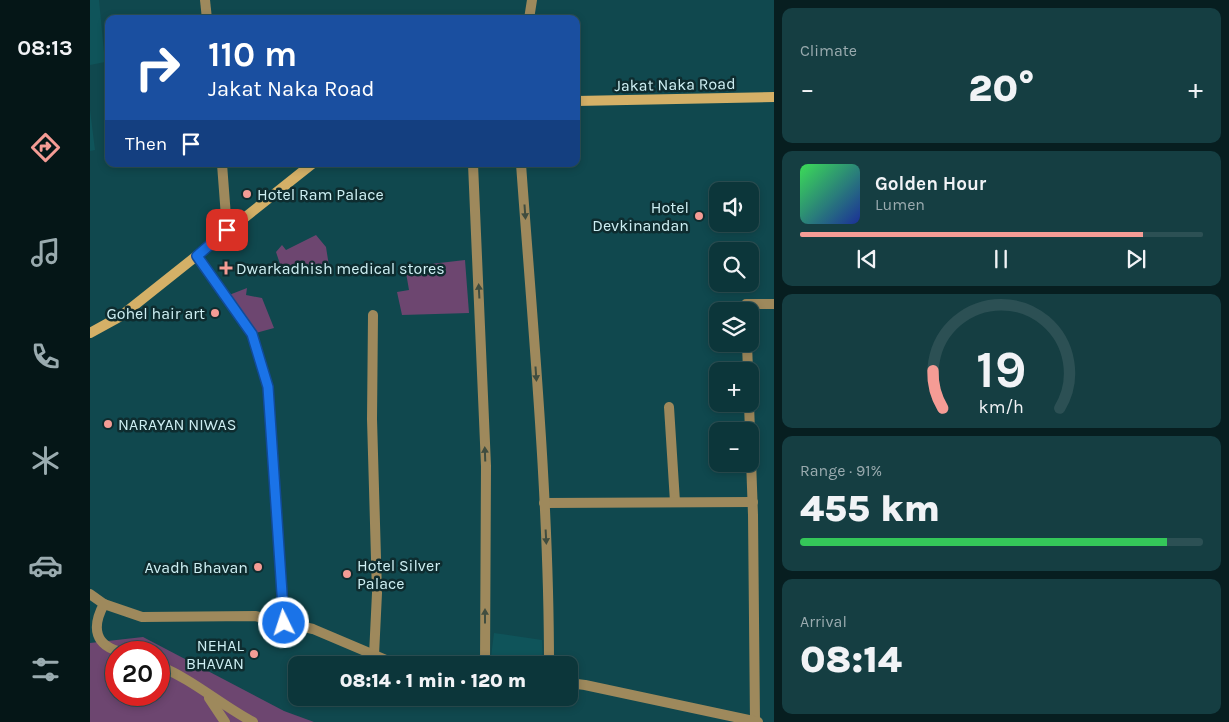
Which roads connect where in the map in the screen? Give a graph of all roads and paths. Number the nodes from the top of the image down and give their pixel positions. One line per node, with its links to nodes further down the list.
1 (205, 0): 3 (street)
2 (532, 0): 4 (street)
3 (207, 15)
4 (530, 15)
5 (774, 97): 6 (main road, Jakat Naka Road)
6 (580, 101)
7 (222, 167): 11 (street)
8 (308, 167): 11 (main road)
9 (473, 167): 27 (street, one-way to 9)
10 (521, 167): 21 (street, one-way to 21)
11 (227, 230): 12 (main road)
12 (197, 256): 16 (main road); 24 (street)
13 (759, 304): 14 (street)
14 (774, 304)
15 (373, 315): 26 (street)
16 (90, 333)
17 (669, 407): 19 (street)
18 (749, 412): 20 (street)
19 (675, 502): 20 (street); 21 (street)
20 (753, 502): 34 (street)
21 (544, 503): 28 (street, one-way to 28)
22 (90, 594): 23 (street)
23 (104, 604): 24 (street); 25 (street)
24 (284, 623): 26 (street)
25 (105, 646)
26 (374, 655)
27 (485, 656)
28 (549, 656)
29 (170, 670): 31 (street)
30 (578, 684): 34 (street)
31 (206, 693): 32 (street); 33 (street)
32 (225, 722)
33 (253, 722)
34 (757, 722)

